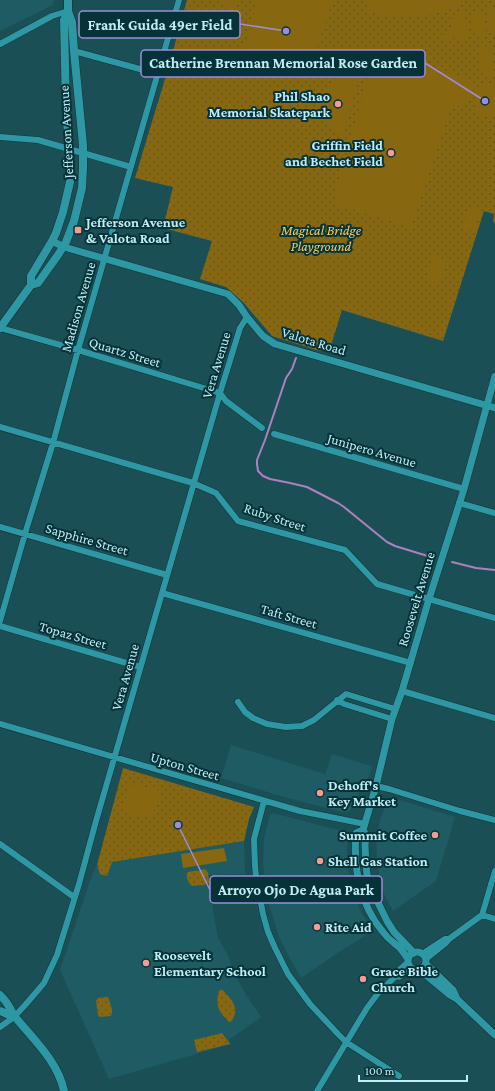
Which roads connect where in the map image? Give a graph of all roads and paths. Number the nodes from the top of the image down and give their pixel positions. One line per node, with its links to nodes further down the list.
1 (68, 0): 3 (main road, Jefferson Avenue)
2 (179, 0): 6 (street, Madison Avenue)
3 (68, 11): 4 (street); 5 (main road, Jefferson Avenue); 8 (main road, Jefferson Avenue)
4 (0, 44)
5 (74, 51): 6 (street); 9 (main road, Jefferson Avenue)
6 (158, 74): 10 (street, Madison Avenue)
7 (0, 137): 8 (street)
8 (70, 149): 9 (street); 11 (main road, Jefferson Avenue)
9 (83, 153): 10 (street); 12 (main road, Jefferson Avenue)
10 (131, 167): 13 (street, Madison Avenue)
11 (52, 241): 12 (street, Valota Road); 14 (main road, Jefferson Avenue)
12 (64, 247): 13 (street, Valota Road); 14 (main road, Jefferson Avenue)
13 (104, 258): 15 (street, Valota Road); 17 (street, Madison Avenue)
14 (31, 285): 16 (main road, Jefferson Avenue)
15 (247, 317): 19 (street, Vera Avenue); 20 (street, Valota Road)
16 (0, 328): 17 (street, Quartz Street)
17 (78, 350): 19 (street, Quartz Street); 25 (street, Madison Avenue)
18 (495, 376): 20 (street, Roosevelt Avenue)
19 (220, 392): 23 (street); 26 (street, Vera Avenue)
20 (487, 406): 21 (street, Valota Road); 27 (street, Roosevelt Avenue)
21 (495, 408)
22 (0, 427): 25 (street, Ruby Street)
23 (262, 428)
24 (274, 434): 27 (street, Junipero Avenue)
25 (53, 443): 26 (street, Ruby Street); 31 (street, Madison Avenue)
26 (193, 483): 32 (street, Vera Avenue); 34 (street, Ruby Street)
27 (464, 489): 28 (street, Roosevelt Avenue)
28 (459, 503): 29 (street); 34 (street, Roosevelt Avenue)
29 (495, 513)
30 (0, 526): 31 (street, Sapphire Street)
31 (25, 534): 32 (street, Sapphire Street); 36 (street, Madison Avenue)
32 (167, 575): 33 (street, Vera Avenue)
33 (162, 593): 38 (street, Taft Street); 39 (street, Vera Avenue)
34 (429, 599): 35 (street, Ruby Street); 38 (street, Roosevelt Avenue)
35 (495, 618)
36 (0, 621)
37 (0, 626): 39 (street, Topaz Street)
38 (411, 663): 40 (street, Roosevelt Avenue)
39 (140, 667): 47 (street, Vera Avenue)
40 (402, 691): 43 (street, Roosevelt Avenue); 44 (street)
41 (338, 700): 42 (street); 43 (street); 45 (street)
42 (238, 702)
43 (395, 708): 45 (street, Roosevelt Avenue)
44 (495, 718)
45 (392, 719): 48 (street, Roosevelt Avenue)
46 (0, 724): 47 (street, Upton Street)
47 (114, 758): 49 (street, Upton Street); 54 (street, Vera Avenue)
48 (376, 786): 50 (street); 51 (street, Roosevelt Avenue)
49 (264, 801): 51 (street, Upton Street); 66 (street)
50 (495, 820)
51 (364, 827): 57 (street, Roosevelt Avenue); 58 (street, Roosevelt Avenue)
52 (0, 844): 54 (street)
53 (495, 871): 55 (street)
54 (74, 897): 63 (street, Vera Avenue)
55 (482, 915): 56 (street); 59 (street)
56 (495, 919)
57 (414, 953): 58 (street); 59 (street)
58 (408, 961): 59 (street); 60 (street)
59 (421, 963): 60 (street); 65 (street)
60 (396, 976): 66 (street)
61 (0, 995): 63 (main road)
62 (0, 1010): 63 (main road)
63 (14, 1016): 64 (street, Vera Avenue); 68 (main road)
64 (0, 1028)
65 (495, 1034)
66 (346, 1042): 67 (street); 69 (street)
67 (399, 1076)
68 (64, 1091)
69 (317, 1091)

